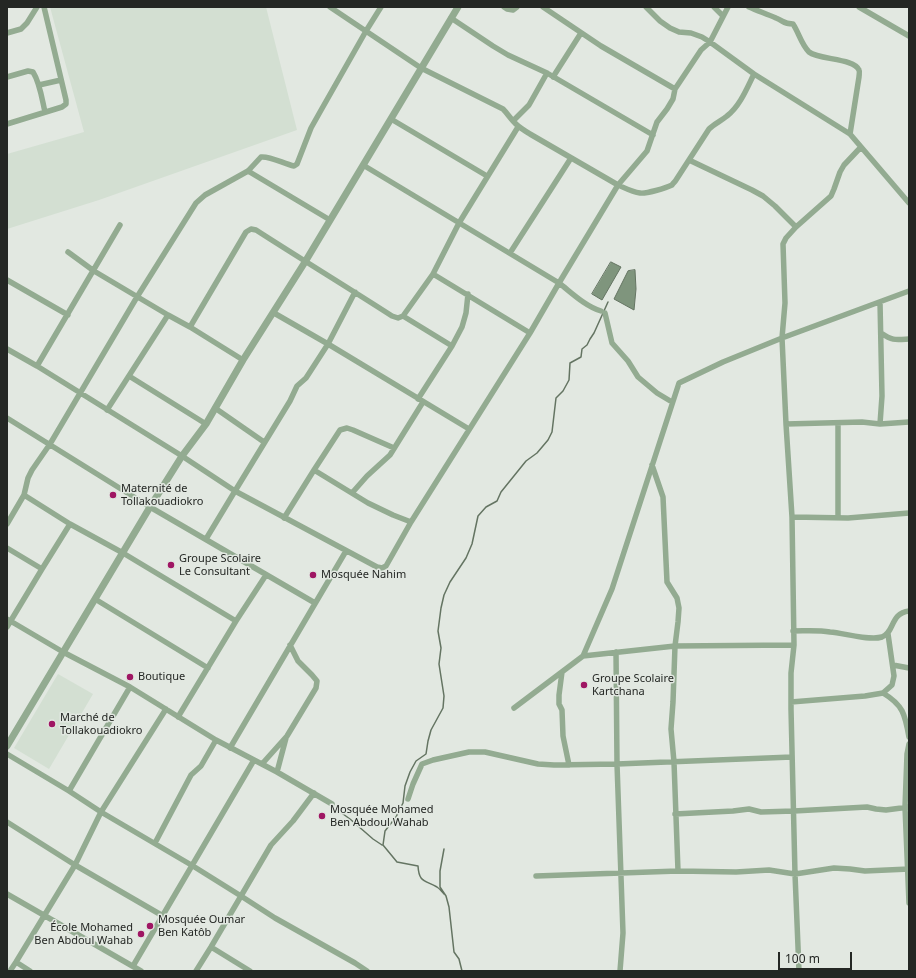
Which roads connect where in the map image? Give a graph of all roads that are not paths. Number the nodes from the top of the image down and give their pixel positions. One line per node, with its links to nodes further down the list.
1 (37, 7): 17 (street)
2 (44, 7): 26 (street)
3 (330, 7): 16 (street)
4 (381, 7): 16 (street)
5 (458, 7): 15 (street)
6 (504, 7): 7 (street)
7 (517, 7)
8 (543, 7): 18 (street)
9 (646, 7): 20 (street)
10 (714, 7): 14 (street)
11 (728, 7): 14 (street)
12 (749, 7): 35 (street)
13 (859, 7): 19 (street)
14 (723, 16): 20 (street)
15 (451, 18): 21 (street); 22 (street)
16 (366, 31): 21 (street); 40 (street)
17 (7, 33)
18 (581, 33): 25 (street); 28 (street)
19 (909, 36)
20 (710, 42): 23 (street); 28 (street)
21 (421, 68): 30 (street); 31 (street)
22 (547, 73): 25 (street); 31 (street)
23 (754, 74): 35 (street); 38 (street)
24 (7, 77): 27 (street)
25 (553, 77): 34 (street)
26 (61, 80): 27 (street); 29 (street)
27 (39, 85): 29 (street)
28 (675, 88): 34 (street)
29 (45, 112): 32 (street)
30 (390, 119): 39 (street); 41 (street)
31 (513, 121): 33 (street)
32 (7, 124)
33 (518, 126): 37 (street); 41 (street)
34 (653, 134): 42 (street)
35 (850, 134): 36 (street)
36 (861, 147): 43 (street); 47 (street)
37 (572, 158): 42 (street); 49 (street)
38 (689, 160): 42 (street); 47 (street)
39 (363, 165): 44 (street); 45 (street)
40 (248, 171): 44 (street); 58 (street)
41 (487, 176): 45 (street)
42 (618, 185): 54 (street)
43 (909, 203)
44 (330, 220): 50 (street)
45 (459, 222): 49 (street); 52 (street)
46 (120, 225): 51 (street)
47 (796, 227): 67 (street)
48 (68, 252): 51 (street)
49 (510, 253): 54 (street)
50 (305, 262): 56 (street); 60 (street); 64 (street)
51 (94, 271): 58 (street); 61 (street)
52 (433, 274): 57 (street); 63 (street)
53 (7, 280): 61 (street)
54 (558, 283): 65 (street); 77 (street)
55 (909, 291): 59 (street)
56 (355, 292): 63 (street); 69 (street)
57 (468, 294): 65 (street); 70 (street)
58 (137, 297): 62 (street); 75 (street)
59 (880, 302): 66 (street); 67 (street)
60 (274, 313): 69 (street); 72 (street)
61 (68, 315): 73 (street)
62 (168, 315): 64 (street); 74 (street)
63 (403, 316): 70 (street)
64 (190, 327): 72 (street)
65 (530, 333): 86 (street)
66 (881, 333): 68 (street); 85 (street)
67 (782, 338): 77 (street); 84 (street)
68 (909, 339)
69 (328, 344): 76 (street); 87 (street)
70 (452, 346): 76 (street)
71 (7, 349): 73 (street)
72 (243, 360): 78 (street)
73 (37, 366): 75 (street)
74 (128, 376): 79 (street); 83 (street)
75 (81, 393): 79 (street); 88 (street)
76 (420, 400): 86 (street); 89 (street)
77 (672, 402): 91 (street)
78 (215, 408): 83 (street); 87 (street)
79 (107, 410): 90 (street)
80 (7, 418): 88 (street)
81 (909, 422): 85 (street)
82 (838, 423): 84 (street); 85 (street); 100 (street)
83 (206, 424): 90 (street)
84 (786, 424): 98 (street)
85 (880, 424)
86 (469, 429): 101 (street)
87 (264, 442): 93 (street)
88 (50, 444): 95 (street); 96 (street)
89 (394, 448): 92 (street); 94 (street)
90 (182, 456): 93 (street); 96 (street)
91 (652, 465): 120 (street); 123 (street)
92 (314, 470): 94 (street); 99 (street)
93 (235, 491): 99 (street); 104 (street)
94 (352, 493): 101 (street)
95 (24, 495): 102 (street); 103 (street)
96 (150, 507): 104 (street); 107 (street)
97 (909, 513): 100 (street)
98 (792, 517): 100 (street); 116 (street)
99 (284, 518): 106 (street)
100 (838, 518)
101 (410, 522): 106 (street)
102 (7, 524)
103 (70, 524): 107 (street); 108 (street)
104 (206, 539): 109 (street)
105 (7, 548): 108 (street)
106 (346, 551): 111 (street)
107 (123, 552): 110 (street); 114 (street)
108 (42, 569): 113 (street)
109 (266, 575): 111 (street); 114 (street)
110 (95, 599): 121 (street); 125 (street)
111 (315, 603): 118 (street)
112 (909, 611): 117 (street)
113 (9, 620): 115 (street); 121 (street)
114 (236, 621): 125 (street)
115 (7, 627)
116 (793, 631): 117 (street); 119 (street)
117 (888, 634): 124 (street)
118 (290, 645): 134 (street); 139 (street)
119 (794, 645): 120 (street); 130 (street)
120 (675, 646): 122 (street); 143 (street)
121 (63, 652): 128 (street); 138 (street)
122 (616, 652): 123 (street); 145 (street)
123 (583, 656): 127 (street)
124 (893, 665): 126 (street); 129 (street)
125 (208, 668): 133 (street)
126 (909, 668)
127 (562, 672): 131 (street); 146 (street)
128 (130, 687): 132 (street); 148 (street)
129 (883, 694): 130 (street); 135 (street)
130 (791, 702): 141 (street)
131 (514, 708)
132 (166, 709): 133 (street); 154 (street)
133 (178, 717): 136 (street)
134 (286, 736): 144 (street); 147 (street)
135 (909, 736)
136 (216, 740): 139 (street); 157 (street)
137 (909, 744): 152 (street)
138 (7, 746)
139 (230, 748): 142 (street)
140 (7, 754): 148 (street)
141 (792, 757): 143 (street); 153 (street)
142 (254, 760): 144 (street); 159 (street)
143 (674, 762): 145 (street); 155 (street)
144 (262, 764): 147 (street)
145 (617, 764): 146 (street); 162 (street)
146 (569, 765): 150 (street)
147 (277, 772): 149 (street)
148 (69, 791): 154 (street)
149 (314, 793): 151 (street); 166 (street)
150 (408, 799)
151 (332, 804)
152 (907, 807): 153 (street); 160 (street)
153 (794, 811): 155 (street); 163 (street)
154 (101, 812): 157 (street); 158 (street)
155 (675, 814): 161 (street)
156 (7, 822): 158 (street)
157 (155, 843): 159 (street)
158 (74, 865): 168 (street); 169 (street)
159 (193, 866): 166 (street); 169 (street)
160 (908, 870): 163 (street); 167 (street)
161 (678, 871): 162 (street); 163 (street)
162 (621, 873): 164 (street); 179 (street)
163 (795, 874): 180 (street)
164 (536, 876)
165 (7, 894): 168 (street)
166 (241, 896): 170 (street); 178 (street)
167 (909, 903)
168 (45, 915): 171 (street); 172 (street)
169 (163, 916): 172 (street)
170 (211, 947): 176 (street); 177 (street)
171 (16, 962): 173 (street); 174 (street)
172 (133, 966): 175 (street)
173 (10, 971)
174 (30, 971)
175 (141, 971)
176 (196, 971)
177 (250, 971)
178 (367, 971)
179 (620, 971)
180 (799, 971)

